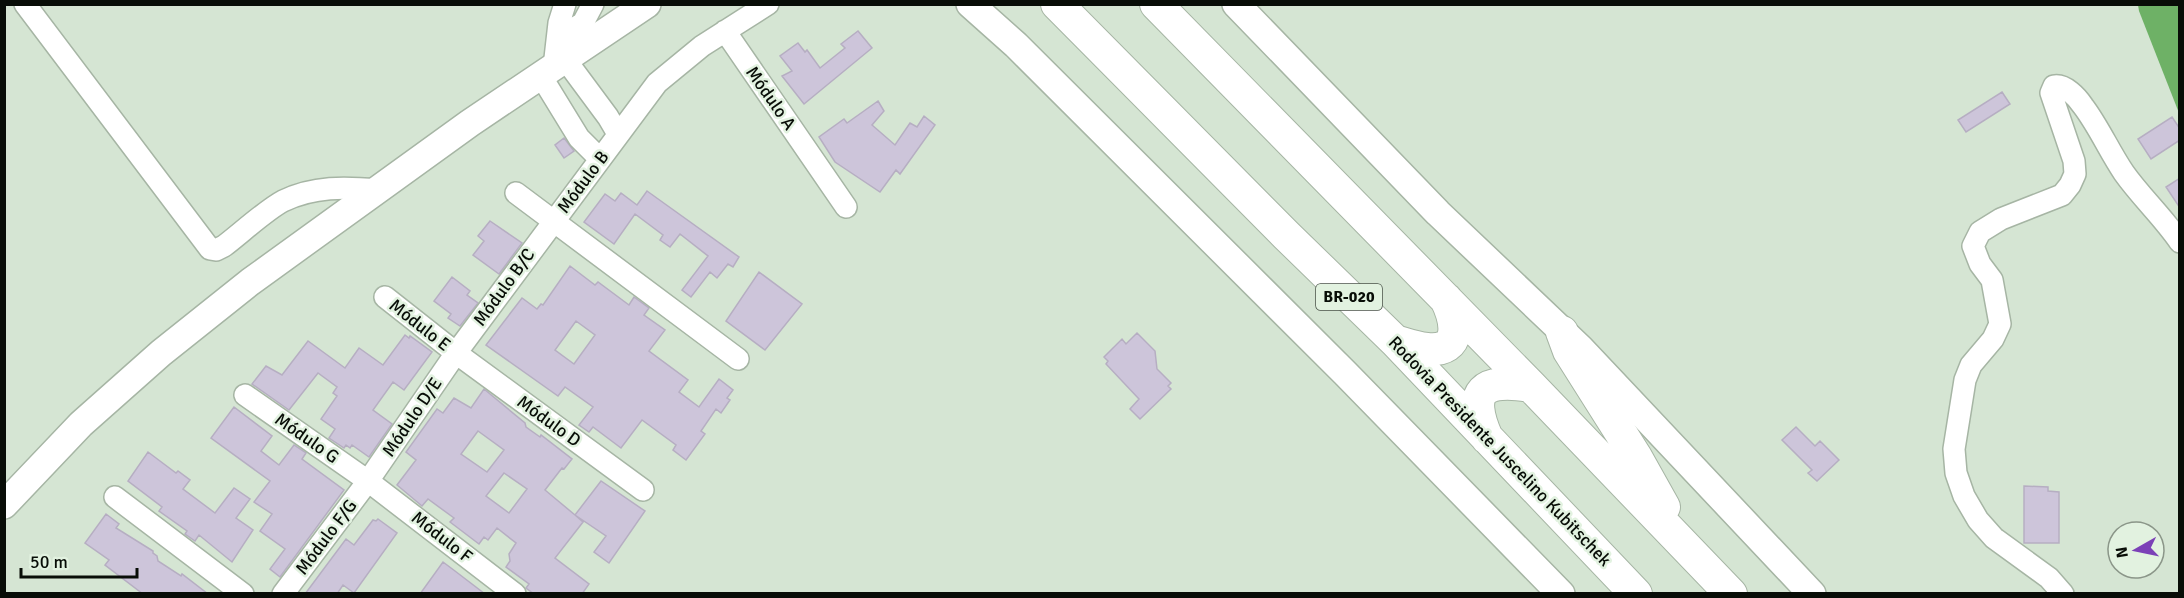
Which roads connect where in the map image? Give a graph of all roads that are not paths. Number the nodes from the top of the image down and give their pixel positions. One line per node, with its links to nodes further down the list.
1 (25, 4): 14 (street)
2 (565, 4): 11 (street)
3 (593, 4): 11 (street)
4 (647, 4): 11 (main road)
5 (768, 4): 10 (street)
6 (970, 4): 36 (main road)
7 (1057, 4): 22 (highway, Rodovia Presidente Juscelino Kubitschek / BR-020)
8 (1156, 4): 20 (highway)
9 (1244, 7): 21 (main road)
10 (725, 31): 12 (street, Módulo B); 16 (street, Módulo A)
11 (554, 60): 12 (street); 13 (street); 14 (main road)
12 (618, 134): 13 (street, Módulo B)
13 (600, 159): 17 (street, Módulo B)
14 (378, 190): 31 (main road)
15 (516, 193): 17 (street)
16 (846, 207)
17 (553, 222): 23 (street, Módulo B/C); 24 (street, Módulo B)
18 (2180, 242): 40 (street)
19 (385, 297): 23 (street, Módulo E)
20 (1446, 299): 22 (highway); 25 (highway)
21 (1562, 332): 32 (highway); 39 (main road)
22 (1395, 342): 27 (highway, Rodovia Presidente Juscelino Kubitschek / BR-020)
23 (456, 353): 28 (street, Módulo D/E); 29 (street, Módulo D)
24 (738, 359)
25 (1531, 386): 27 (highway); 32 (highway)
26 (245, 395): 28 (street, Módulo G)
27 (1488, 440): 37 (highway, Rodovia Presidente Juscelino Kubitschek / BR-020)
28 (368, 481): 34 (street, Módulo F/G); 35 (street, Módulo F)
29 (643, 490)
30 (115, 497): 33 (street)
31 (4, 505)
32 (1685, 544): 38 (highway)
33 (243, 594)
34 (283, 594)
35 (515, 594)
36 (1561, 594)
37 (1636, 594)
38 (1731, 594)
39 (1812, 594)
40 (2063, 594)

